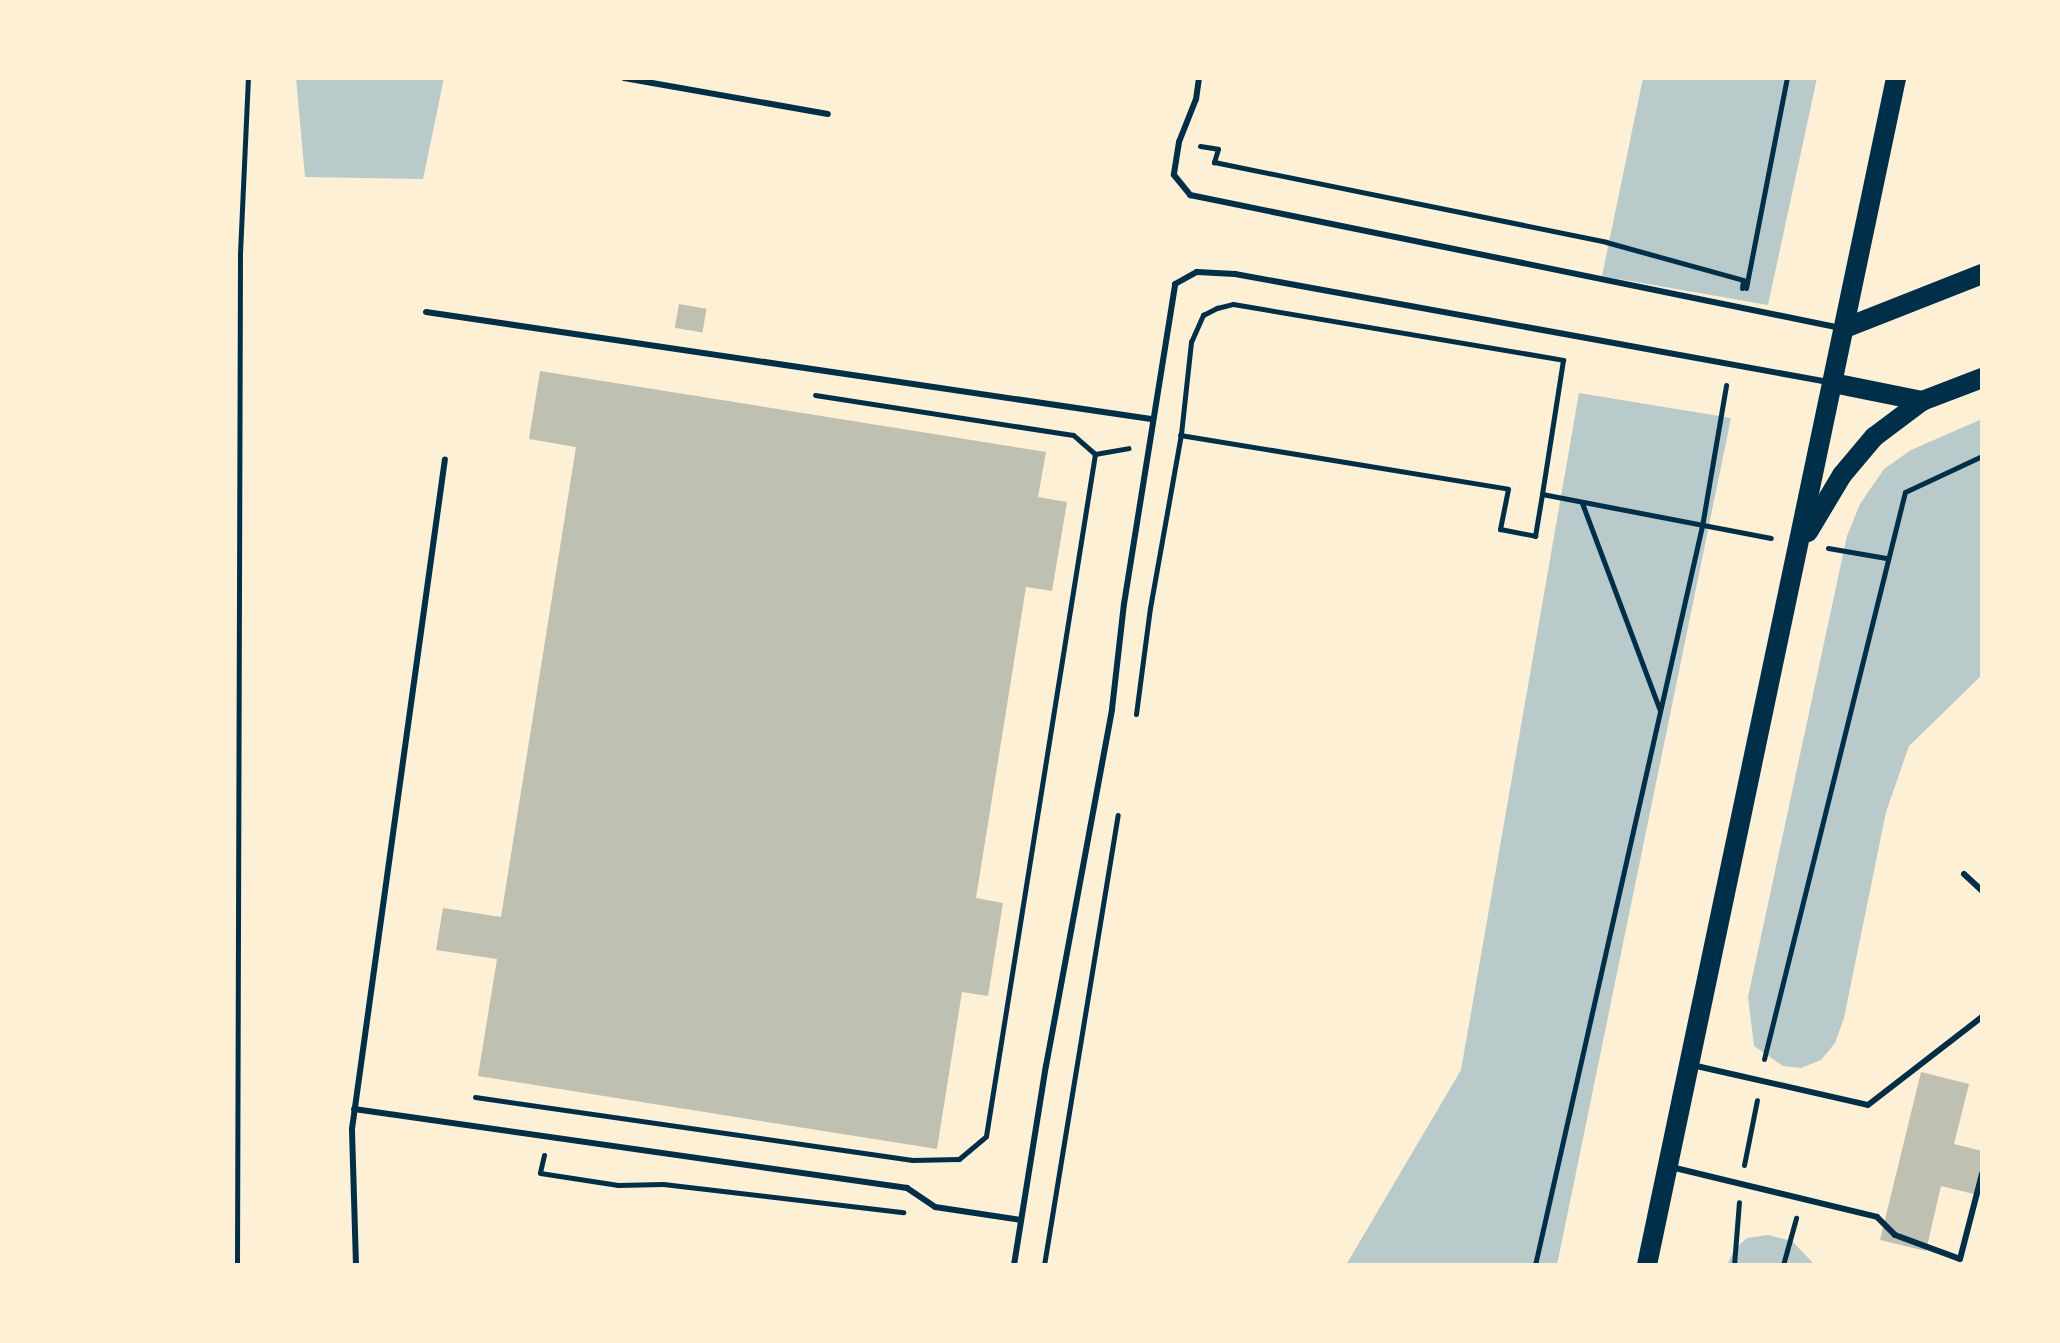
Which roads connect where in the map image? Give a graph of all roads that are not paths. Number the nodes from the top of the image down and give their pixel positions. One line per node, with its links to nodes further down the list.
1 (624, 78): 4 (lane)
2 (1199, 78): 7 (lane)
3 (1896, 78): 7 (main road)
4 (828, 114)
5 (1982, 274): 7 (main road)
6 (426, 312): 11 (lane)
7 (1845, 328): 9 (main road)
8 (1982, 378): 10 (main road)
9 (1833, 383): 10 (main road); 11 (lane); 13 (main road)
10 (1922, 401): 13 (main road)
11 (1151, 419): 21 (lane)
12 (445, 459): 18 (lane)
13 (1801, 544): 17 (main road)
14 (1964, 874): 15 (lane)
15 (1982, 891)
16 (1982, 1017): 17 (lane)
17 (1689, 1064): 19 (main road)
18 (354, 1109): 21 (lane); 22 (lane)
19 (1667, 1166): 20 (lane); 24 (main road)
20 (1982, 1174)
21 (1021, 1220): 23 (lane)
22 (356, 1265)
23 (1014, 1265)
24 (1647, 1265)

